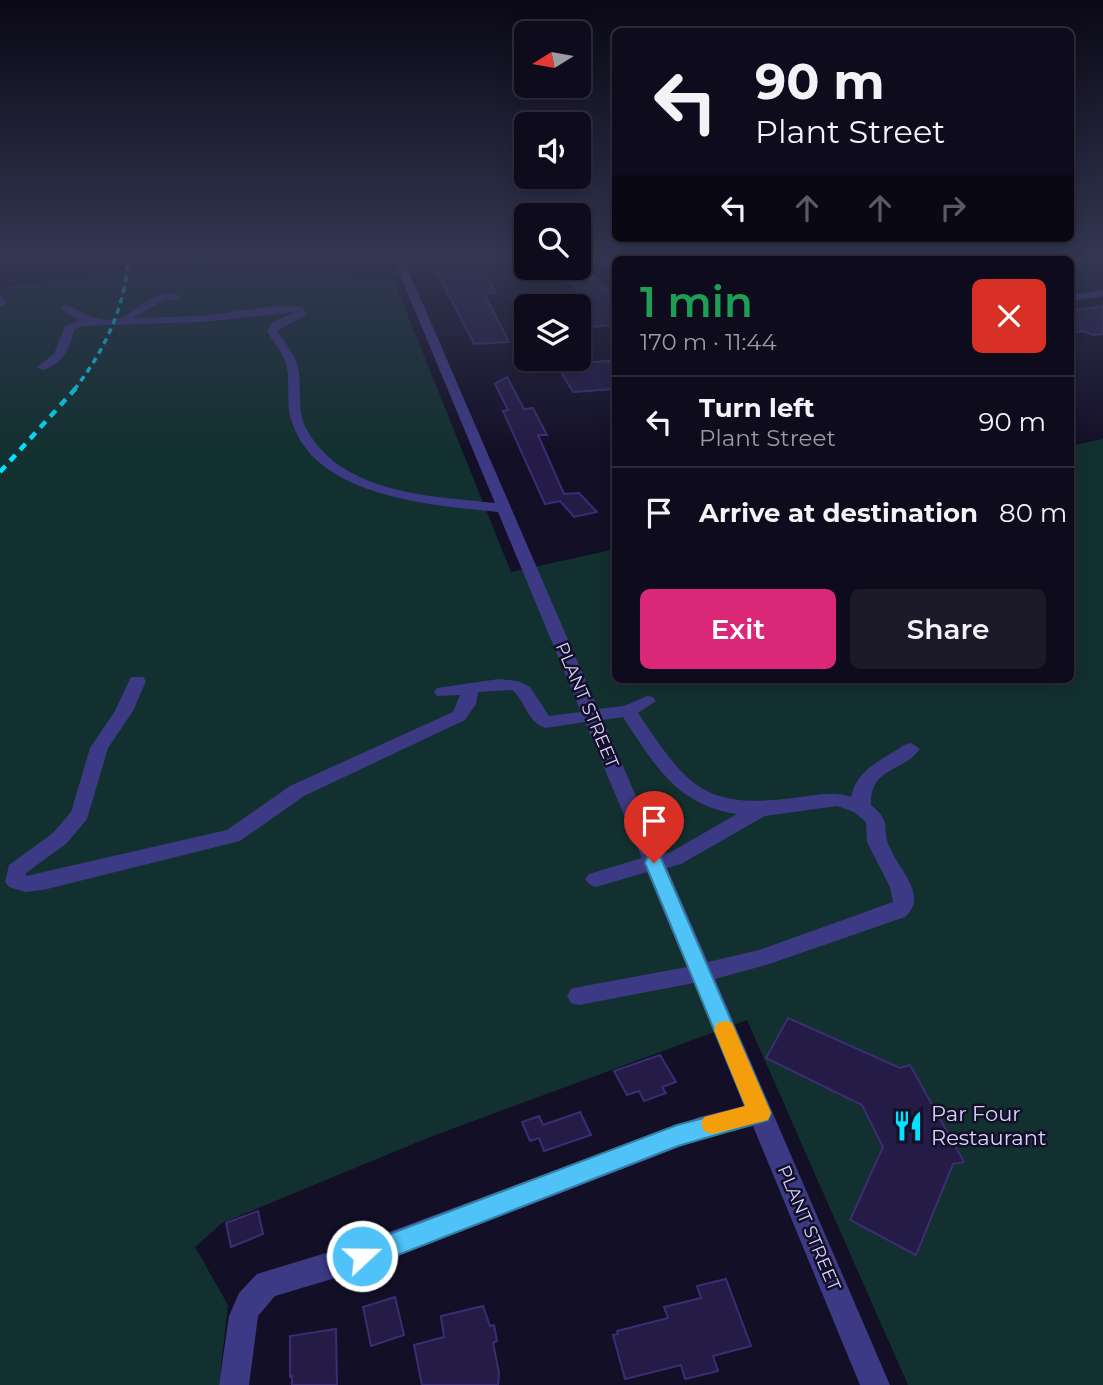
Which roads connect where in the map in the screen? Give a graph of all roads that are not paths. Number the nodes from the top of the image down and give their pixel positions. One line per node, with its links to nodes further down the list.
1 (85, 323): 4 (street)
2 (281, 323): 5 (street)
3 (425, 323): 5 (street, PLANT STREET)
4 (43, 367)
5 (504, 508): 11 (street, PLANT STREET)
6 (137, 681): 7 (street)
7 (470, 689): 8 (street); 11 (street)
8 (443, 692)
9 (647, 701): 10 (street)
10 (628, 711): 11 (street); 14 (street)
11 (592, 716): 15 (street, PLANT STREET)
12 (911, 749): 13 (street)
13 (861, 807): 14 (street); 17 (street)
14 (759, 810): 15 (street)
15 (654, 863): 16 (street); 17 (street, PLANT STREET)
16 (596, 879)
17 (701, 973): 18 (street); 19 (street, PLANT STREET)
18 (579, 996)
19 (760, 1113): 20 (street); 21 (street, PLANT STREET)
20 (234, 1385)
21 (875, 1385)

